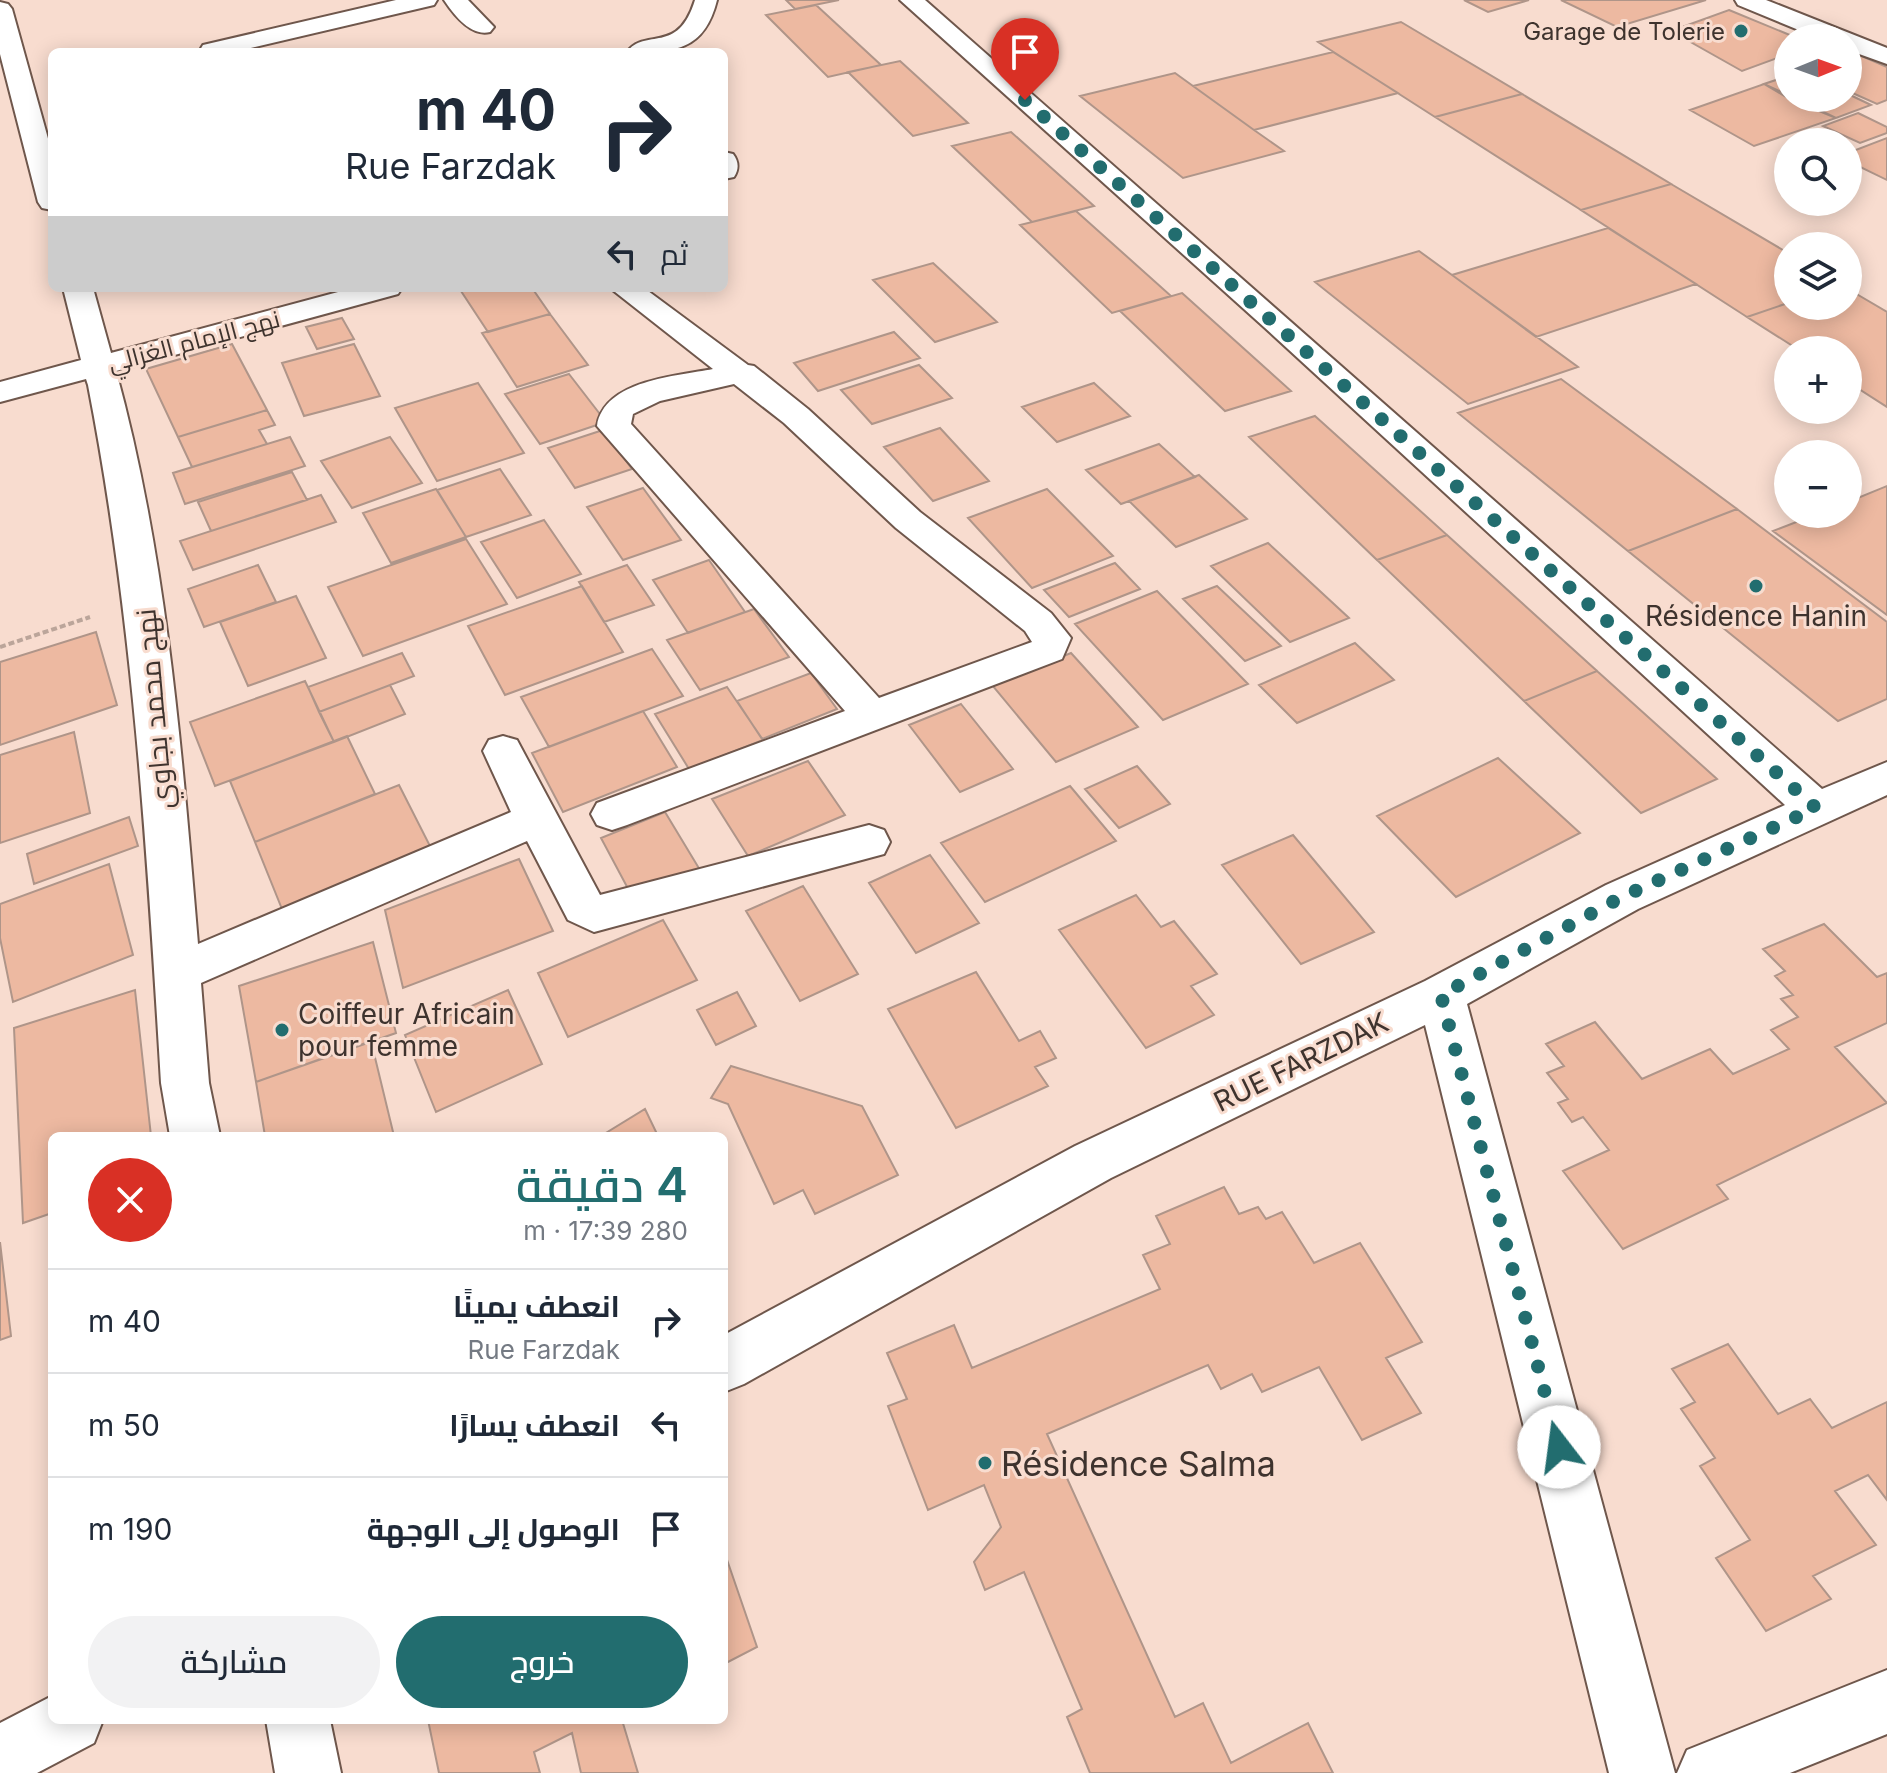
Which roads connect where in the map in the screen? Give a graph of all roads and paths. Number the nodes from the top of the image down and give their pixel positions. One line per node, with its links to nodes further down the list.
1 (426, 0): 10 (street)
2 (455, 0): 8 (street)
3 (706, 0): 11 (street)
4 (911, 0): 25 (street)
5 (1746, 0): 7 (street)
6 (0, 9): 13 (street)
7 (1805, 24)
8 (482, 27)
9 (1862, 47): 12 (street)
10 (221, 48)
11 (652, 48)
12 (1887, 57)
13 (48, 182)
14 (79, 292): 17 (street, نهج محمد بجاوي)
15 (373, 292): 17 (street, نهج الإمام الغزالي)
16 (631, 292): 18 (street)
17 (101, 367): 19 (street, نهج الإمام الغزالي); 20 (street, نهج محمد بجاوي)
18 (743, 373): 22 (street); 22 (street)
19 (0, 392)
20 (144, 600): 21 (path); 29 (street, نهج محمد بجاوي)
21 (0, 647)
22 (873, 717): 26 (street)
23 (503, 751): 27 (street)
24 (1887, 777): 25 (street, RUE FARZDAK)
25 (1816, 808): 30 (street, RUE FARZDAK)
26 (612, 814)
27 (536, 819): 28 (street); 29 (street)
28 (869, 842)
29 (177, 973): 31 (street, نهج محمد بجاوي)
30 (1441, 995): 32 (street, RUE FARZDAK); 38 (street)
31 (194, 1132)
32 (728, 1363)
33 (1887, 1702): 39 (street)
34 (64, 1724): 36 (street)
35 (299, 1724): 37 (street)
36 (0, 1758)
37 (308, 1773)
38 (1642, 1773)
39 (1710, 1773)

